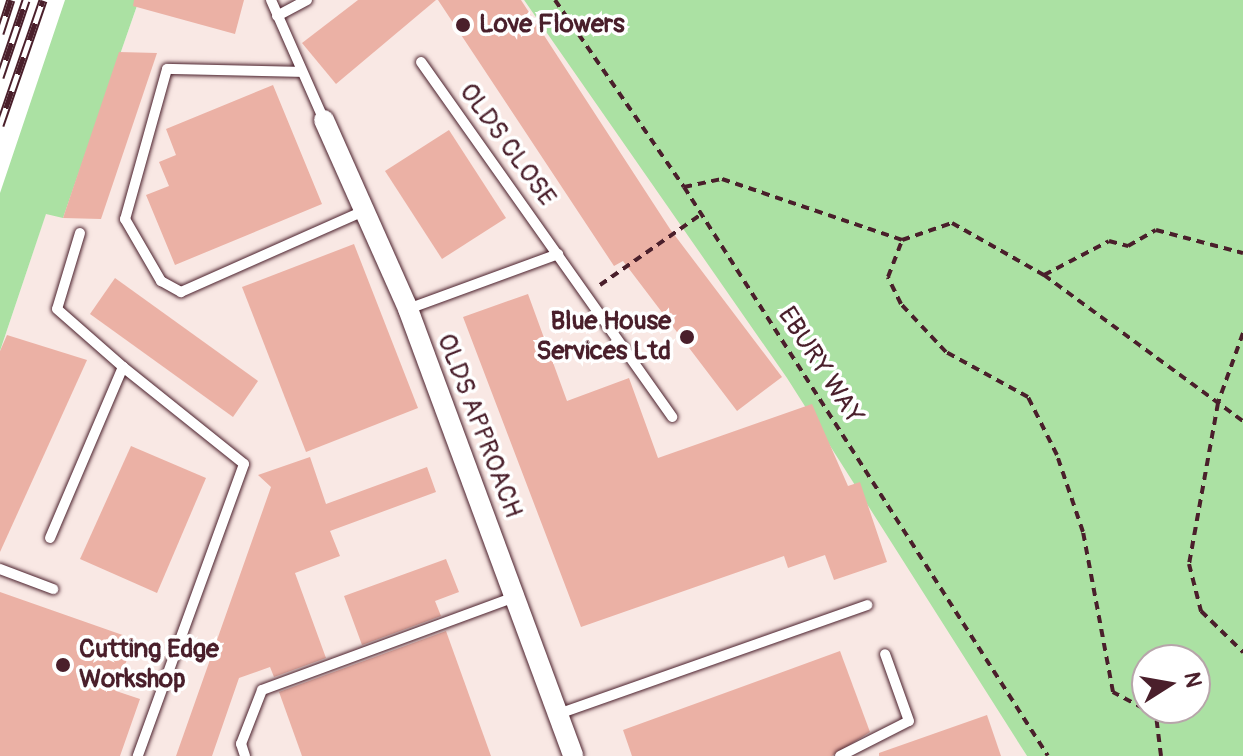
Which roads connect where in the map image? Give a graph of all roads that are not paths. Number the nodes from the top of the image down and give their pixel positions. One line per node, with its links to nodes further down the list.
1 (271, 0): 3 (lane)
2 (307, 0): 3 (lane)
3 (277, 16): 5 (lane)
4 (421, 62): 9 (lane, OLDS CLOSE)
5 (301, 72): 6 (lane); 7 (lane)
6 (324, 120): 7 (street, OLDS APPROACH)
7 (364, 211): 10 (street, OLDS APPROACH)
8 (80, 233): 11 (lane)
9 (558, 254): 10 (lane); 12 (lane, OLDS CLOSE)
10 (408, 309): 16 (street, OLDS APPROACH)
11 (123, 367): 13 (lane); 20 (lane)
12 (672, 417)
13 (50, 538)
14 (0, 569): 15 (lane)
15 (53, 589)
16 (515, 597): 19 (street, OLDS APPROACH); 21 (lane)
17 (867, 605): 19 (lane)
18 (885, 654): 23 (lane)
19 (558, 714): 22 (street, OLDS APPROACH)
20 (138, 756)
21 (245, 756)
22 (573, 756)
23 (840, 756)

